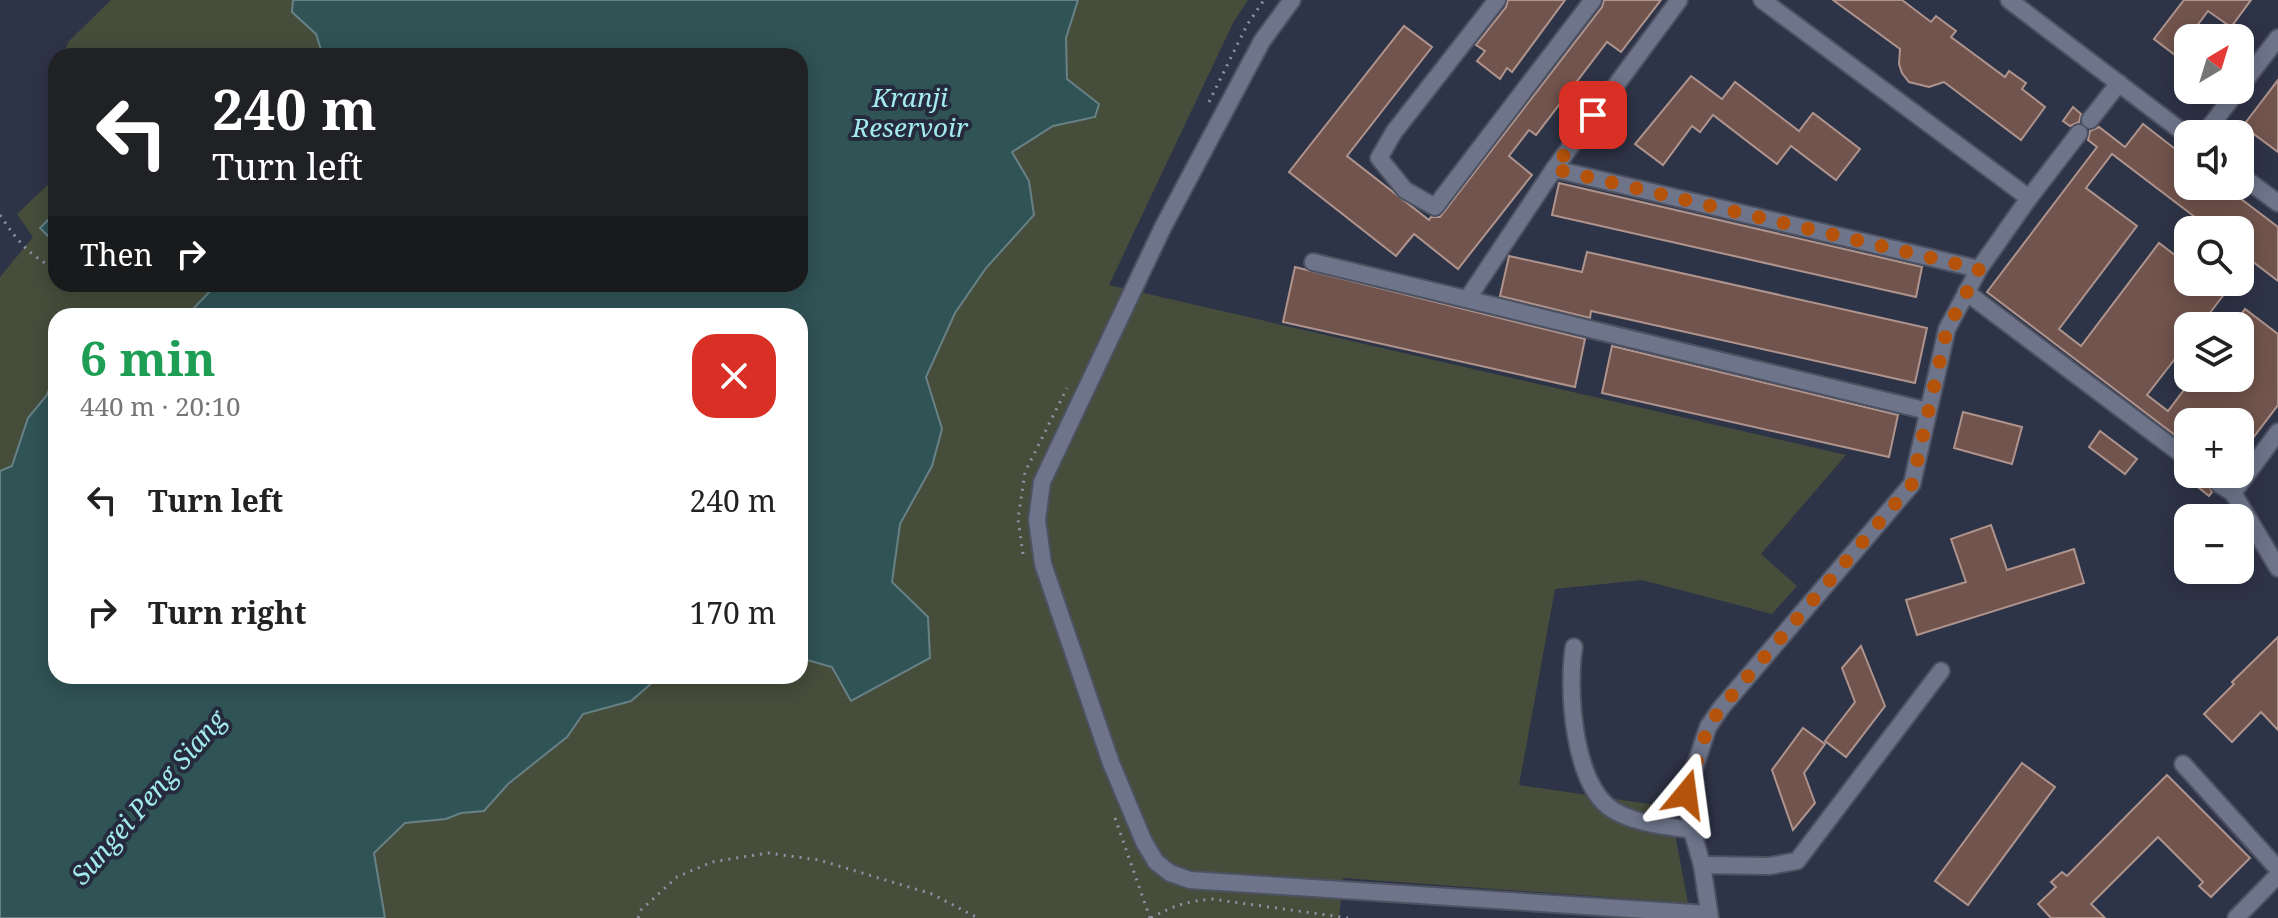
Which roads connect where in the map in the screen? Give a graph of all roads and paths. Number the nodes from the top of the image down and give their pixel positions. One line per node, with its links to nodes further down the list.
1 (1264, 0): 12 (path)
2 (1292, 0): 38 (street)
3 (1497, 0): 4 (street)
4 (1593, 0)
5 (1679, 0): 15 (street)
6 (1762, 0): 17 (street)
7 (2009, 0): 10 (street)
8 (2278, 38): 9 (street)
9 (2254, 69)
10 (2119, 83): 14 (street); 17 (street)
11 (2227, 104): 13 (street)
12 (1206, 109)
13 (2215, 120)
14 (2174, 125)
15 (1554, 169): 22 (street); 24 (street)
16 (2254, 184): 18 (street)
17 (2029, 198): 22 (street)
18 (2276, 199)
19 (0, 215): 21 (path)
20 (1313, 262): 24 (street)
21 (48, 265)
22 (1979, 269): 23 (street)
23 (1966, 292): 26 (street); 28 (street)
24 (1468, 298): 26 (street)
25 (1066, 388): 29 (path)
26 (1928, 411): 35 (street)
27 (2278, 432): 30 (street)
28 (2174, 448)
29 (1025, 566)
30 (2278, 568)
31 (1574, 647): 35 (street)
32 (1941, 671): 36 (street)
33 (2183, 764): 37 (street)
34 (1114, 815): 41 (path)
35 (1692, 830): 36 (street)
36 (1702, 865): 38 (street)
37 (2278, 872): 43 (street)
38 (1709, 916)
39 (638, 918): 40 (path)
40 (978, 918)
41 (1151, 918): 42 (path)
42 (1348, 918)
43 (2236, 918)

